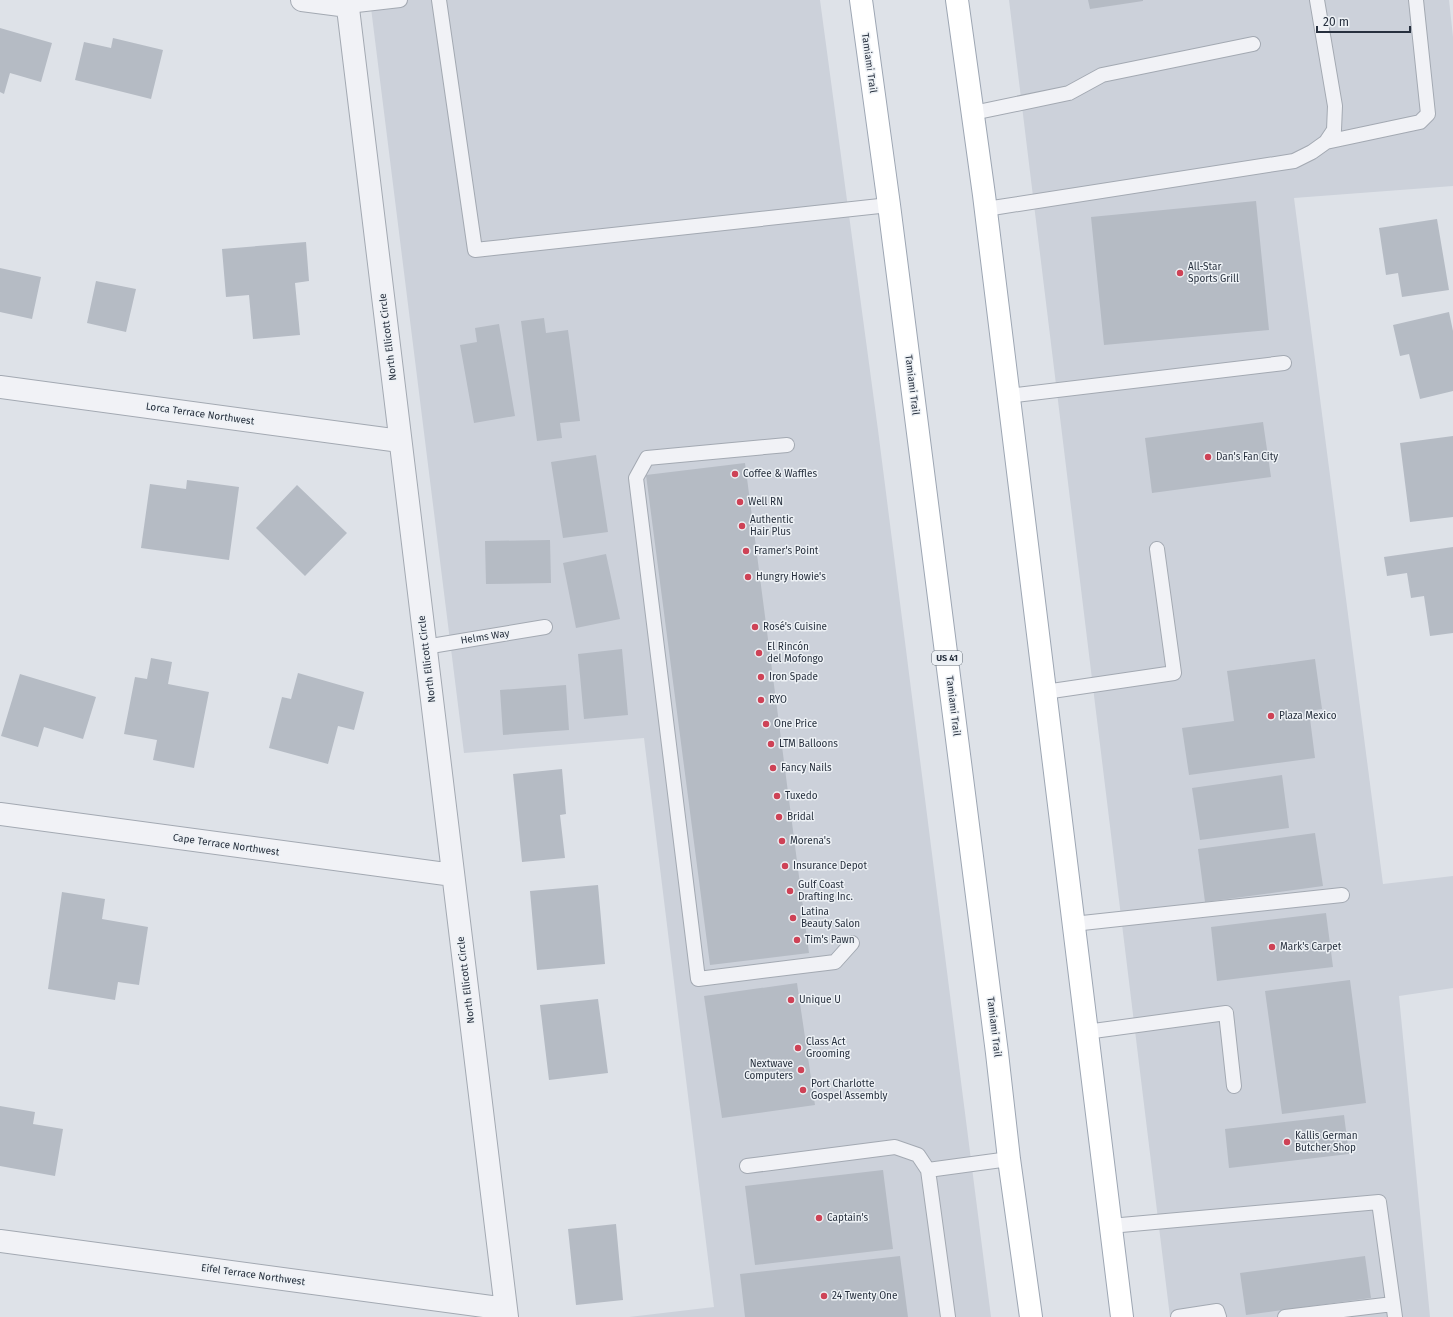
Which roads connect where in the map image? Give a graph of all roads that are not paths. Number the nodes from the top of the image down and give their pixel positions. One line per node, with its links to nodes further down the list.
1 (302, 0): 8 (street)
2 (400, 0): 8 (lane)
3 (439, 0): 12 (lane)
4 (861, 0): 12 (main road, Tamiami Trail / US 41)
5 (958, 0): 10 (main road)
6 (1317, 0): 11 (lane)
7 (1416, 0): 11 (lane)
8 (348, 3): 17 (street, North Ellicott Circle)
9 (1253, 44): 10 (lane)
10 (972, 113): 13 (main road)
11 (1326, 142): 13 (lane)
12 (889, 205): 30 (main road, Tamiami Trail / US 41)
13 (986, 209): 16 (main road)
14 (1284, 363): 16 (lane)
15 (0, 387): 17 (street, Lorca Terrace Northwest)
16 (1008, 396): 22 (main road)
17 (400, 441): 21 (street, North Ellicott Circle)
18 (787, 445): 27 (lane)
19 (1157, 549): 22 (lane)
20 (545, 627): 21 (lane, Helms Way)
21 (425, 647): 24 (street, North Ellicott Circle)
22 (1045, 692): 26 (main road)
23 (0, 814): 24 (street, Cape Terrace Northwest)
24 (453, 875): 36 (street, North Ellicott Circle)
25 (1342, 895): 26 (lane)
26 (1073, 924): 28 (main road)
27 (852, 943)
28 (1086, 1032): 29 (lane); 33 (main road)
29 (1234, 1086)
30 (1009, 1159): 32 (lane); 38 (main road, Tamiami Trail / US 41)
31 (747, 1166): 32 (lane)
32 (928, 1170): 37 (lane)
33 (1110, 1226): 35 (lane); 39 (main road)
34 (0, 1242): 36 (street, Eifel Terrace Northwest)
35 (1394, 1311): 42 (lane)
36 (506, 1313)
37 (948, 1317)
38 (1031, 1317)
39 (1122, 1317)
40 (1178, 1317): 41 (lane)
41 (1219, 1317)
42 (1285, 1317)

